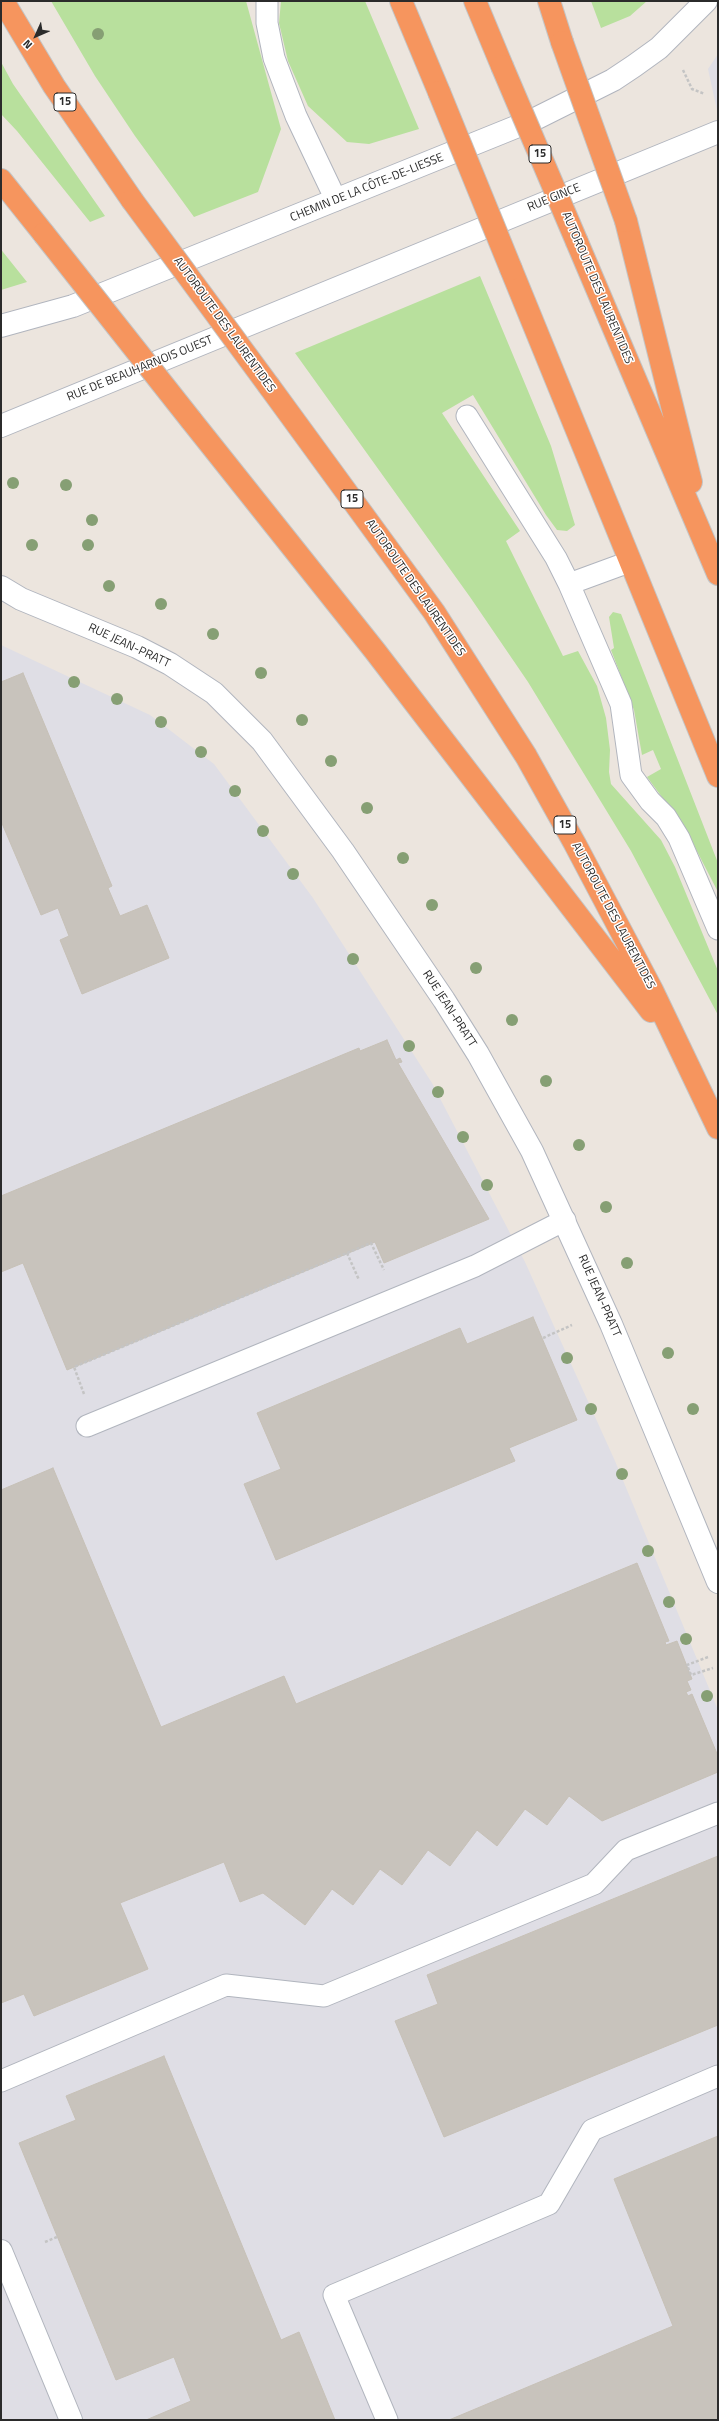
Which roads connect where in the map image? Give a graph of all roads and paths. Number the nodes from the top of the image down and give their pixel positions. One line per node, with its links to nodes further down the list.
1 (3, 1): 25 (highway, AUTOROUTE DES LAURENTIDES / 15, bridge)
2 (268, 1): 12 (lane)
3 (401, 1): 19 (highway, bridge)
4 (475, 1): 18 (highway, AUTOROUTE DES LAURENTIDES / 15, bridge)
5 (549, 1): 18 (highway, bridge)
6 (706, 1): 12 (street, CHEMIN DE LA CÔTE-DE-LIESSE)
7 (680, 65): 8 (path)
8 (705, 94)
9 (718, 132): 14 (street, RUE GINCE)
10 (1, 180): 13 (highway)
11 (1, 190): 13 (highway)
12 (336, 200): 15 (street, CHEMIN DE LA CÔTE-DE-LIESSE)
13 (24, 210): 25 (highway, bridge)
14 (390, 266): 17 (street, RUE DE BEAUHARNOIS OUEST)
15 (1, 326)
16 (467, 416): 21 (lane)
17 (1, 426)
18 (707, 547): 20 (highway, AUTOROUTE DES LAURENTIDES)
19 (629, 562): 21 (lane); 23 (highway)
20 (718, 574)
21 (569, 584): 24 (lane)
22 (1, 587): 27 (street, RUE JEAN-PRATT)
23 (718, 776)
24 (718, 929)
25 (679, 1047): 26 (highway, AUTOROUTE DES LAURENTIDES / 15)
26 (718, 1128)
27 (565, 1220): 32 (lane); 33 (street, RUE JEAN-PRATT)
28 (384, 1270): 31 (path)
29 (572, 1325): 30 (path)
30 (542, 1338)
31 (74, 1367)
32 (87, 1426)
33 (718, 1582)
34 (708, 1657): 35 (path)
35 (713, 1668)
36 (718, 1814): 38 (lane)
37 (718, 2076): 43 (lane)
38 (1, 2081)
39 (57, 2237): 40 (path)
40 (45, 2242)
41 (1, 2251): 42 (street)
42 (71, 2420)
43 (387, 2420)

